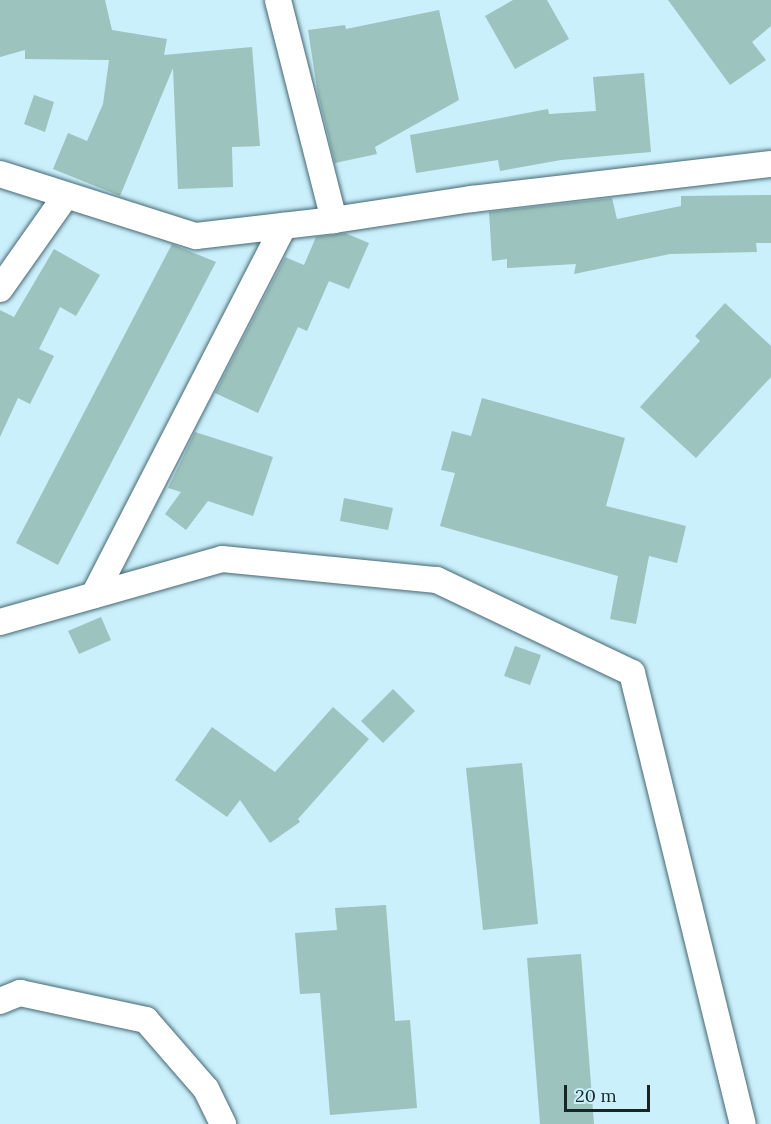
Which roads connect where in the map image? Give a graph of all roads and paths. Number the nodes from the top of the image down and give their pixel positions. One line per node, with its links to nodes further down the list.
1 (278, 0): 5 (street)
2 (771, 164): 5 (street)
3 (0, 174): 4 (street)
4 (65, 197): 6 (street); 7 (street)
5 (334, 220): 6 (street)
6 (284, 226): 8 (street)
7 (0, 289)
8 (94, 595): 9 (street); 12 (street)
9 (0, 622)
10 (0, 1001): 11 (street)
11 (223, 1124)
12 (742, 1124)

